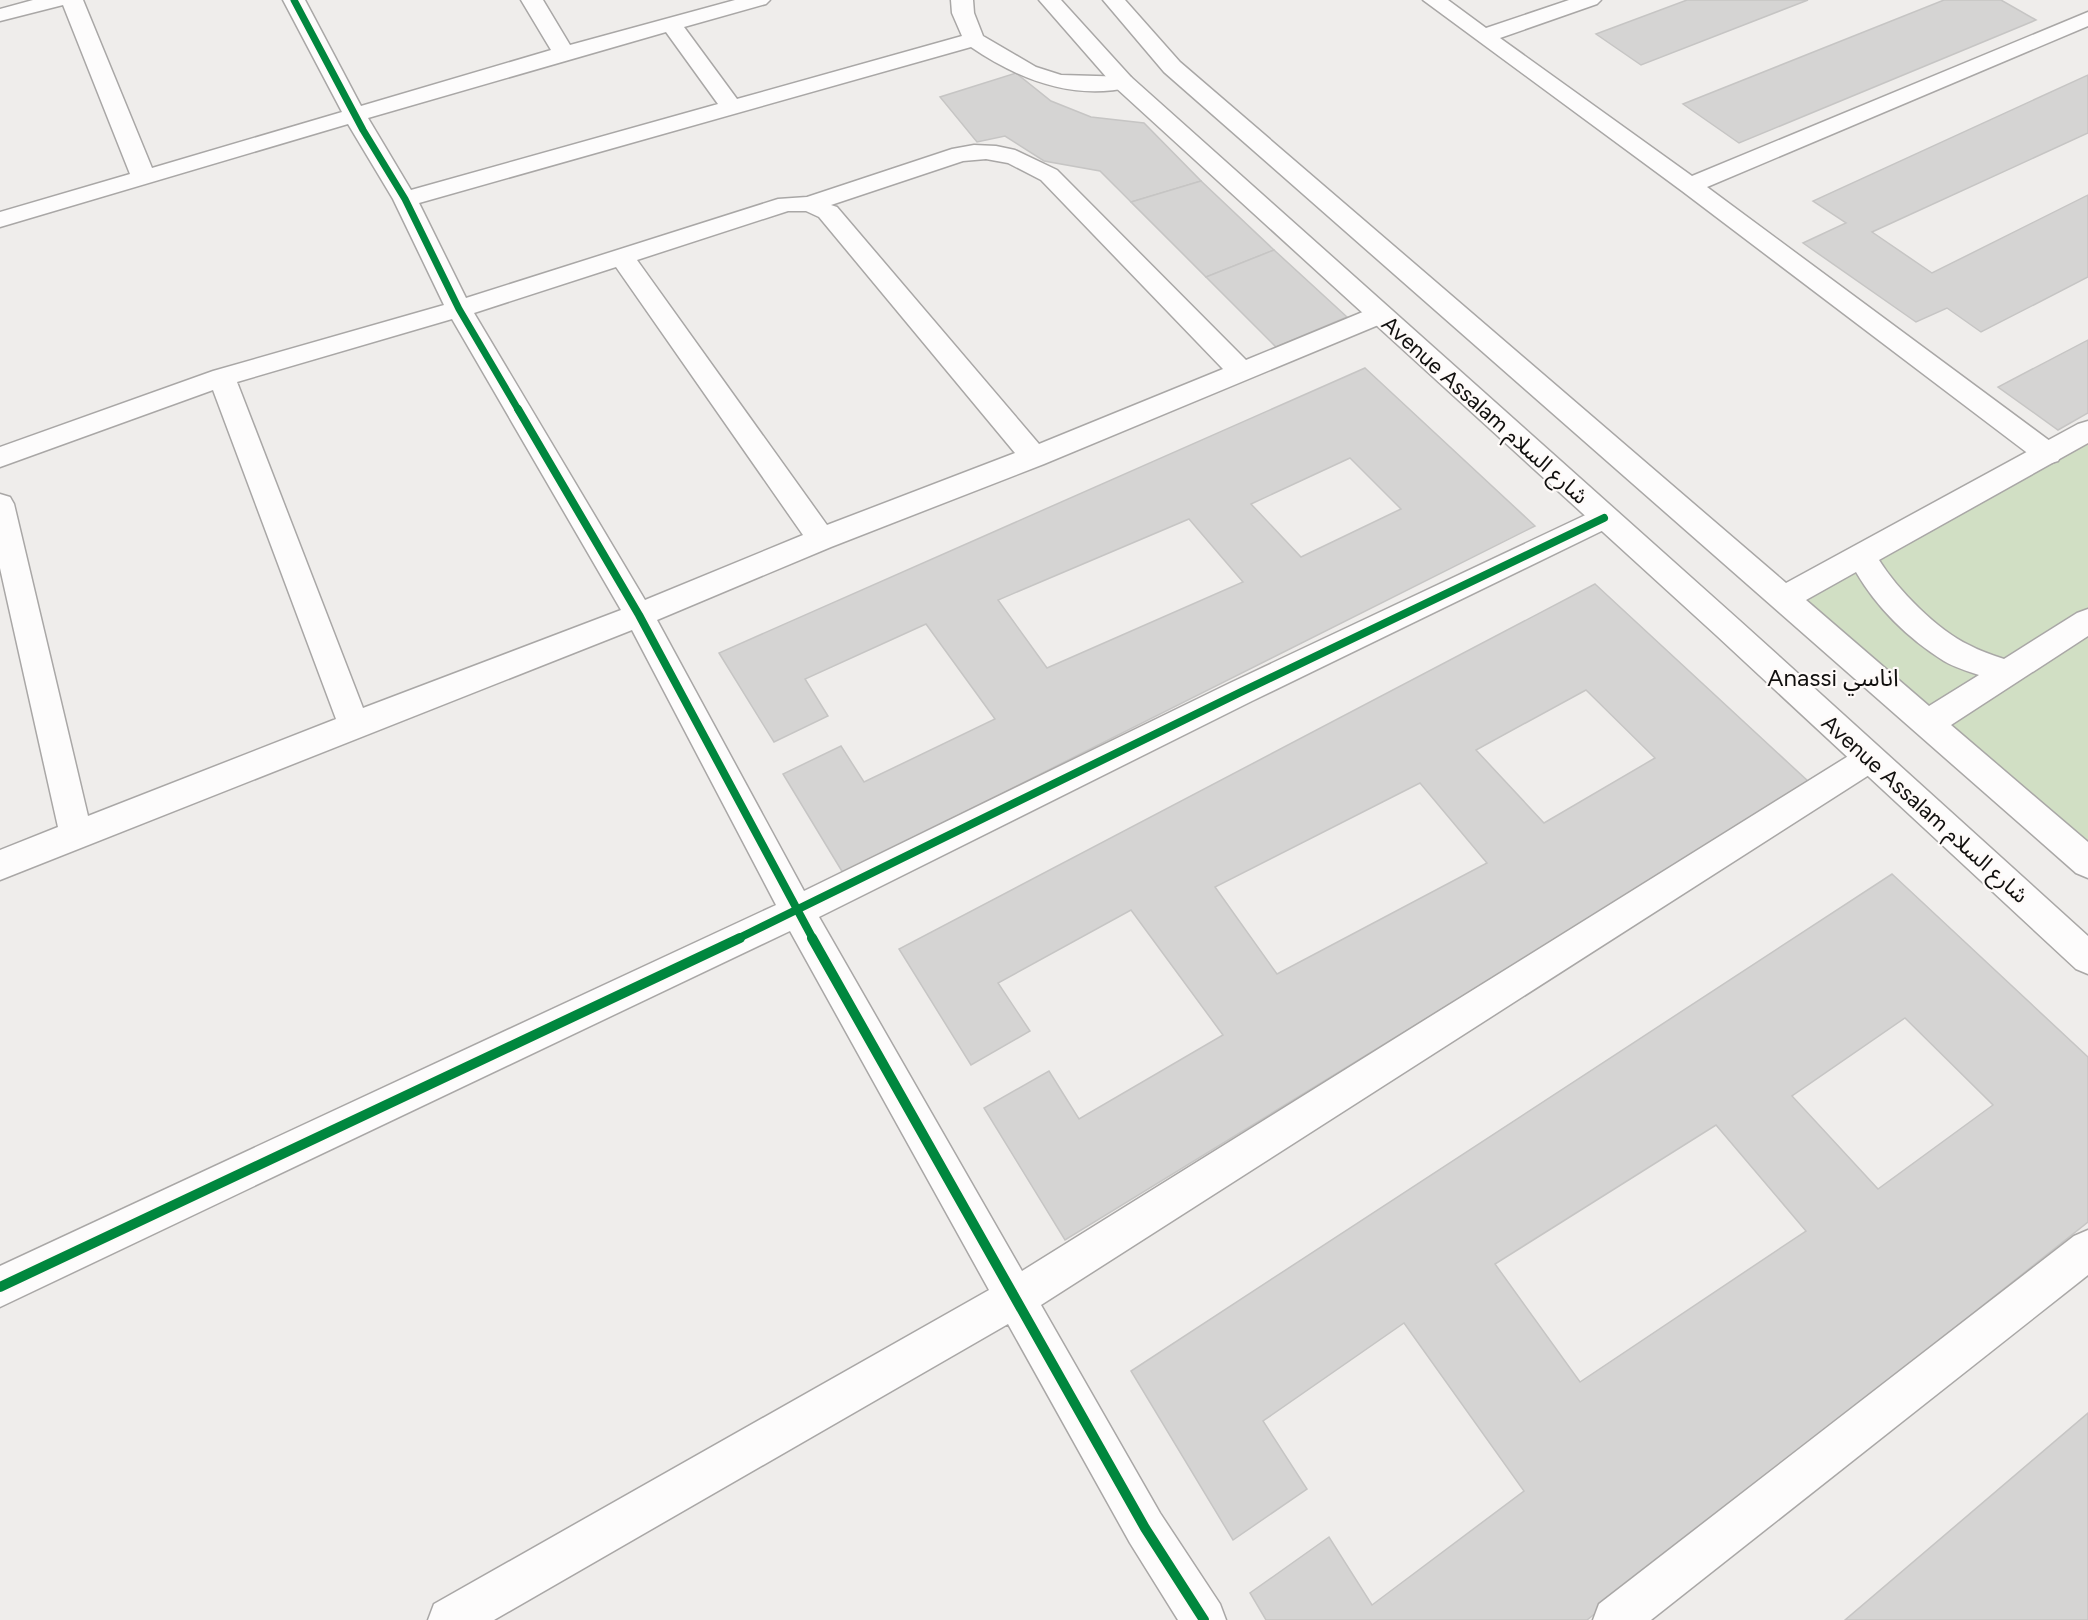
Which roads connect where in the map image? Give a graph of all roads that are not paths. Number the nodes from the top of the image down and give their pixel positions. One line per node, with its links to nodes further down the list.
1 (58, 0): 11 (street)
2 (72, 0): 20 (street)
3 (294, 0): 19 (street)
4 (532, 0): 16 (street)
5 (759, 0): 13 (street)
6 (962, 0): 15 (street)
7 (1050, 0): 17 (street, Avenue Assalam شارع السلام)
8 (1114, 0): 38 (street)
9 (1434, 0): 14 (street)
10 (1590, 0): 14 (street)
11 (0, 15)
12 (2088, 18): 21 (street)
13 (671, 24): 16 (street); 18 (street)
14 (1483, 36): 21 (street)
15 (974, 39): 17 (street); 18 (street)
16 (564, 53): 19 (street)
17 (1123, 82): 27 (street, Avenue Assalam شارع السلام)
18 (732, 107): 22 (street)
19 (356, 115): 20 (street); 22 (street)
20 (144, 178): 24 (street)
21 (1690, 186): 31 (street)
22 (405, 199): 26 (street)
23 (809, 204): 25 (street); 28 (street); 33 (street)
24 (0, 220)
25 (623, 258): 26 (street); 36 (street)
26 (459, 309): 29 (street); 39 (street)
27 (1379, 315): 28 (street); 35 (street, Avenue Assalam شارع السلام)
28 (1242, 372): 33 (street)
29 (222, 377): 32 (street); 42 (street)
30 (2088, 431): 31 (street)
31 (2048, 454): 37 (street)
32 (0, 457)
33 (1034, 457): 36 (street)
34 (0, 504): 45 (street)
35 (1604, 518): 44 (street, Avenue Assalam شارع السلام); 48 (street)
36 (821, 539): 39 (street)
37 (1862, 557): 38 (street); 41 (street)
38 (1782, 599): 43 (street)
39 (639, 615): 42 (street); 48 (street)
40 (2087, 623): 41 (street)
41 (2005, 673): 43 (street)
42 (354, 724): 45 (street)
43 (1927, 724): 46 (street)
44 (1869, 759): 49 (street, Avenue Assalam شارع السلام); 52 (street)
45 (76, 835): 47 (street)
46 (2088, 863)
47 (0, 866)
48 (797, 911): 51 (street); 52 (street)
49 (2088, 958)
50 (2088, 1250): 55 (street)
51 (0, 1287)
52 (1015, 1298): 53 (street); 54 (street)
53 (450, 1620)
54 (1204, 1620)
55 (1615, 1620)

